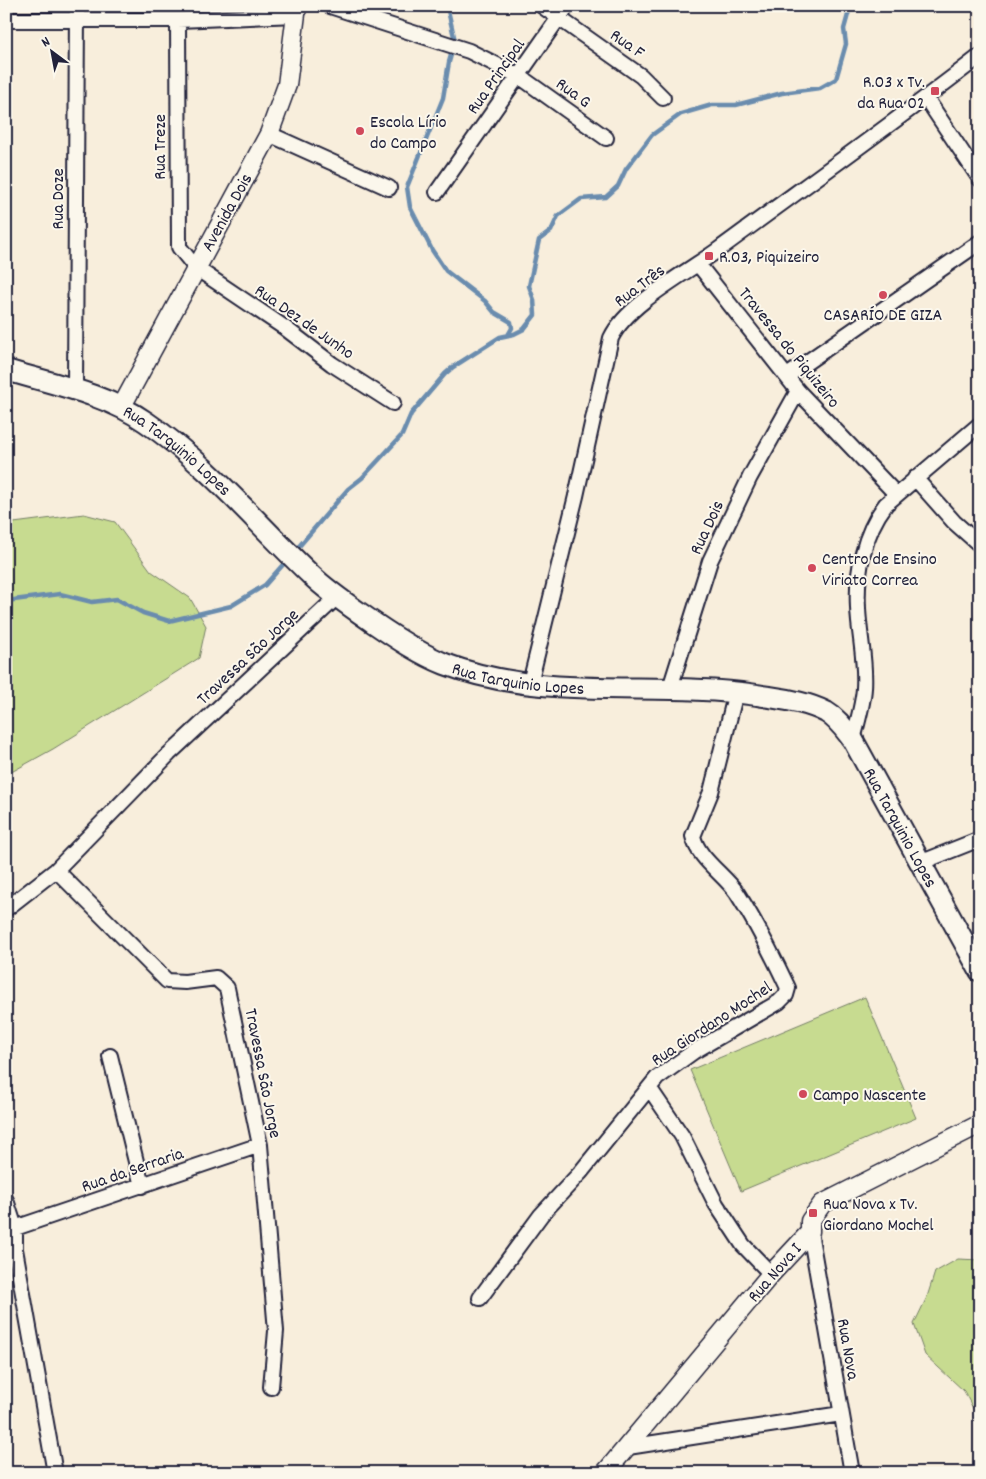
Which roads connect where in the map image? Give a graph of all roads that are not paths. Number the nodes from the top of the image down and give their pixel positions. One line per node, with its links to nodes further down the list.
1 (330, 6): 9 (street, Rua G)
2 (542, 6): 4 (street, Rua F)
3 (296, 10): 7 (street); 12 (street, Avenida Dois)
4 (563, 12): 9 (street, Rua Principal); 10 (street, Rua F)
5 (77, 13): 6 (street); 7 (street); 22 (street, Rua Doze)
6 (6, 20)
7 (178, 20): 19 (street, Rua Treze)
8 (980, 56): 11 (street, Rua Três)
9 (519, 76): 13 (street, Rua G); 16 (street, Rua Principal)
10 (663, 98)
11 (926, 98): 14 (street); 18 (street, Rua Três)
12 (269, 134): 15 (street); 19 (street, Avenida Dois)
13 (606, 138)
14 (980, 179)
15 (389, 188)
16 (437, 192)
17 (980, 242): 21 (street)
18 (698, 264): 21 (street, Travessa do Piquizeiro); 31 (street, Rua Três)
19 (196, 268): 24 (street, Rua Dez de Junho); 25 (street, Avenida Dois)
20 (6, 370): 22 (main road, Rua Tarquinio Lopes)
21 (787, 376): 23 (street, Travessa do Piquizeiro)
22 (75, 392): 25 (main road, Rua Tarquinio Lopes)
23 (798, 392): 28 (street, Travessa do Piquizeiro); 32 (street, Rua Dois)
24 (393, 403)
25 (122, 406): 30 (main road, Rua Tarquinio Lopes)
26 (980, 424): 27 (street)
27 (915, 478): 28 (street); 29 (street)
28 (896, 494): 34 (street)
29 (980, 544)
30 (337, 597): 31 (main road, Rua Tarquinio Lopes); 37 (street, Travessa São Jorge)
31 (530, 682): 32 (main road, Rua Tarquinio Lopes)
32 (670, 688): 33 (main road, Rua Tarquinio Lopes)
33 (736, 692): 34 (main road, Rua Tarquinio Lopes); 43 (street, Rua Giordano Mochel)
34 (853, 740): 36 (main road, Rua Tarquinio Lopes)
35 (980, 839): 36 (street)
36 (922, 862): 41 (main road, Rua Tarquinio Lopes)
37 (56, 870): 38 (street, Travessa São Jorge); 45 (street, Travessa São Jorge)
38 (28, 893): 39 (street); 40 (street, Travessa São Jorge)
39 (6, 895)
40 (6, 909)
41 (980, 970)
42 (110, 1056): 46 (street)
43 (650, 1089): 50 (street); 51 (street, Rua Giordano Mochel)
44 (980, 1124): 49 (street, Rua Nova I)
45 (260, 1145): 46 (street, Rua da Serraria); 52 (street, Travessa São Jorge)
46 (142, 1186): 48 (street, Rua da Serraria)
47 (6, 1200): 48 (street)
48 (15, 1228): 55 (street)
49 (810, 1232): 50 (street, Rua Nova I); 53 (street, Rua Nova)
50 (771, 1274): 54 (street, Rua Nova I)
51 (480, 1298)
52 (271, 1387)
53 (841, 1414): 54 (street); 57 (street, Rua Nova)
54 (628, 1447): 56 (street, Rua Nova I)
55 (55, 1473)
56 (605, 1473)
57 (852, 1473)

